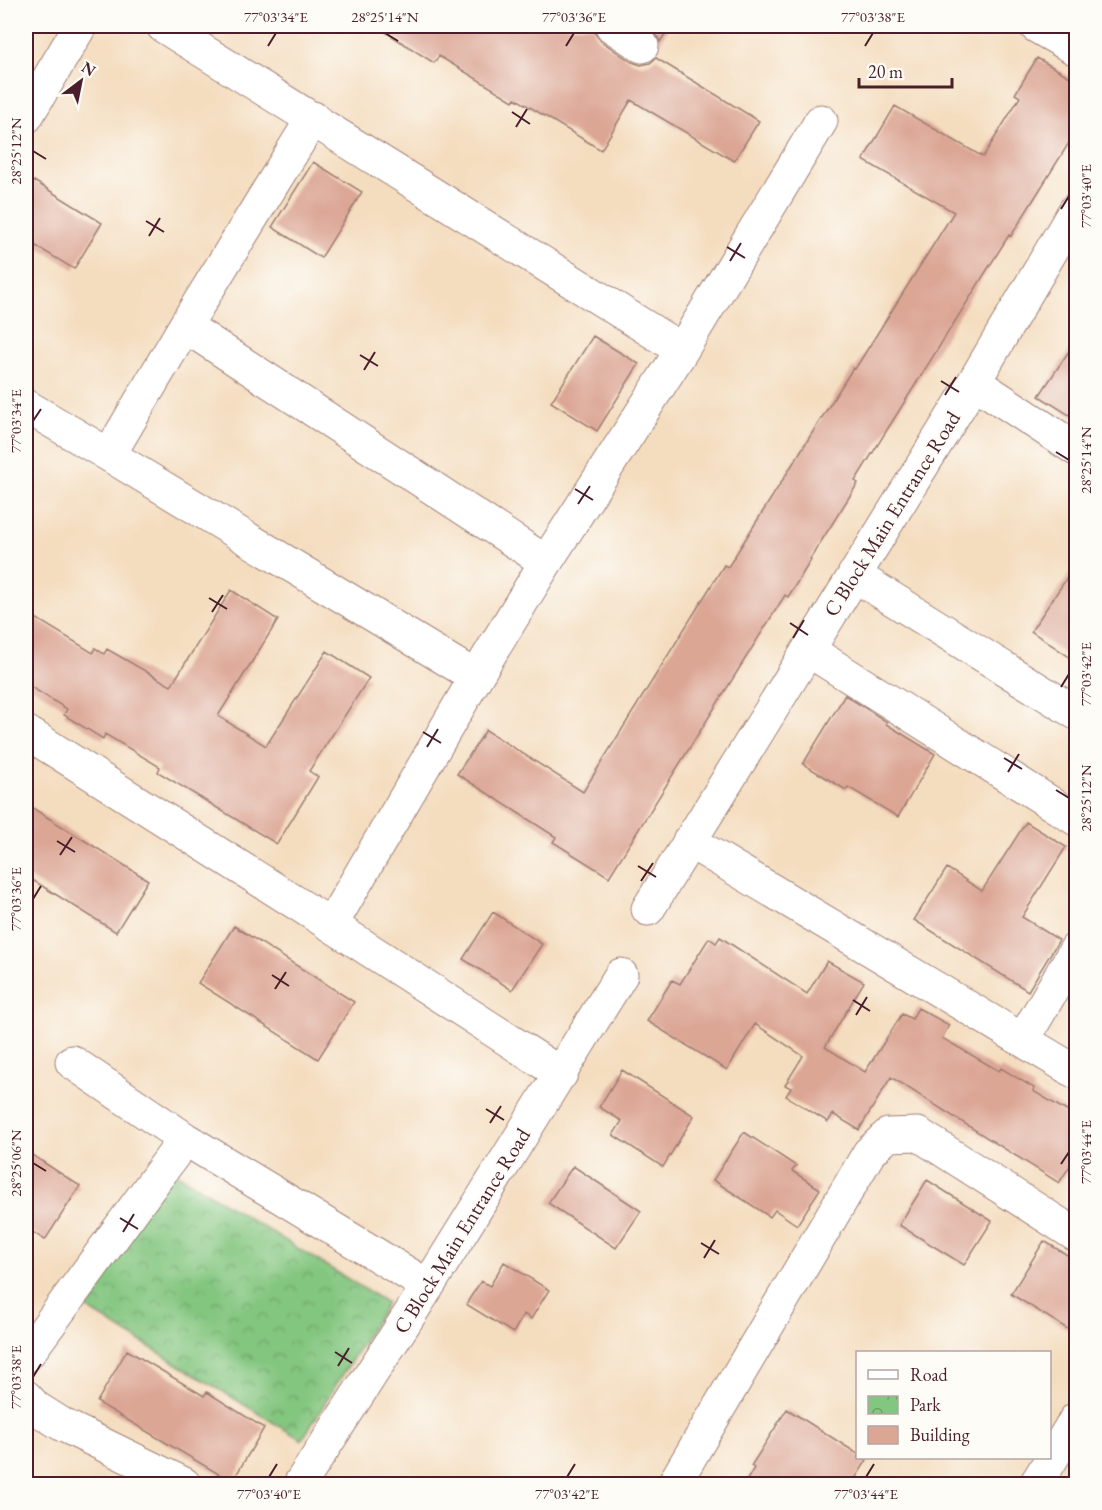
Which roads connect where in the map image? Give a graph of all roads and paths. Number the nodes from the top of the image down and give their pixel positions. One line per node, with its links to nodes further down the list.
1 (80, 26): 7 (street)
2 (163, 26): 8 (street)
3 (612, 26): 5 (street)
4 (1036, 26): 6 (street)
5 (642, 46)
6 (1077, 50)
7 (26, 117)
8 (313, 118): 11 (street); 12 (street)
9 (821, 121): 12 (street)
10 (1077, 209): 13 (street, C Block Main Entrance Road)
11 (185, 326): 16 (street); 17 (street)
12 (682, 350): 17 (street)
13 (974, 382): 15 (street); 18 (street, C Block Main Entrance Road)
14 (26, 406): 16 (street)
15 (1077, 449)
16 (109, 455): 20 (street)
17 (546, 562): 20 (street)
18 (854, 575): 19 (street, C Block Main Entrance Road); 21 (street)
19 (808, 650): 23 (street); 24 (street, C Block Main Entrance Road)
20 (476, 676): 26 (street)
21 (1077, 713)
22 (26, 732): 26 (street)
23 (1077, 819)
24 (689, 842): 25 (street, C Block Main Entrance Road); 29 (street)
25 (648, 909)
26 (331, 925): 32 (street)
27 (1077, 949): 29 (street)
28 (621, 975): 32 (street, C Block Main Entrance Road)
29 (1023, 1040): 31 (street)
30 (72, 1062): 33 (street)
31 (1077, 1072)
32 (561, 1074): 35 (street, C Block Main Entrance Road)
33 (185, 1139): 35 (street); 36 (street)
34 (1077, 1235): 41 (street)
35 (428, 1286): 40 (street, C Block Main Entrance Road)
36 (26, 1356)
37 (26, 1397): 39 (street)
38 (1077, 1419): 42 (street)
39 (184, 1485)
40 (300, 1485)
41 (674, 1485)
42 (1036, 1485)

